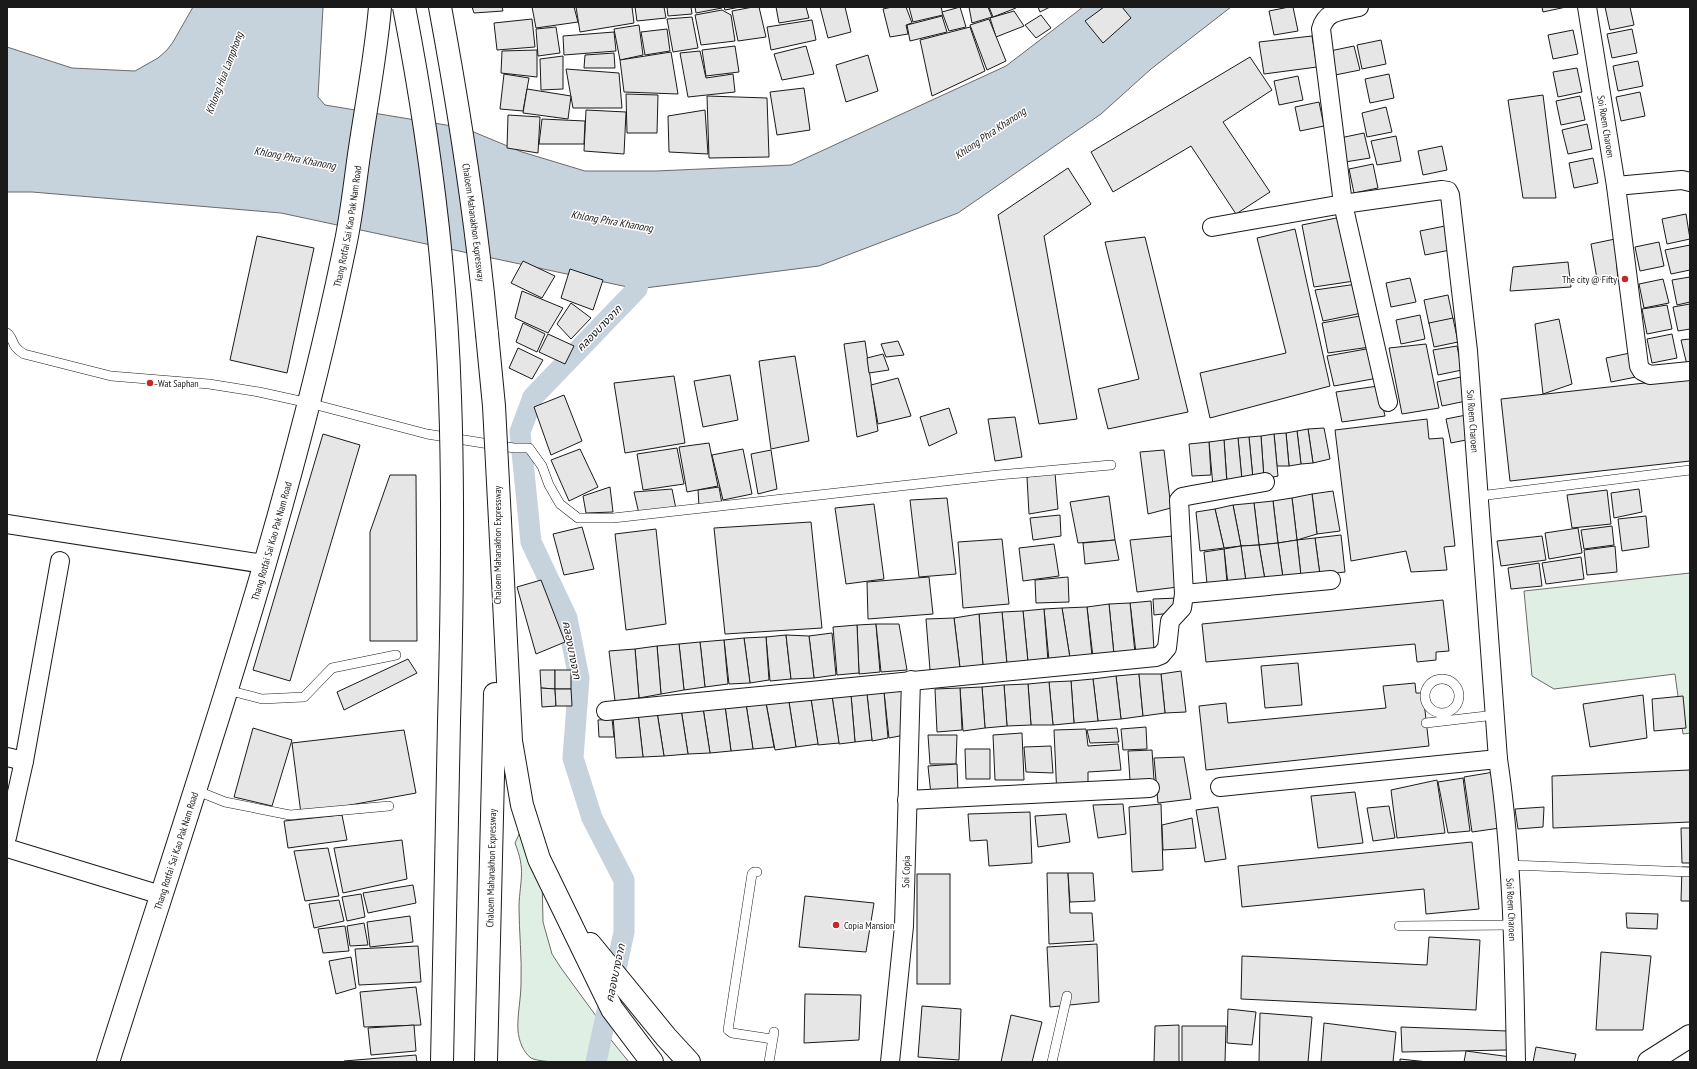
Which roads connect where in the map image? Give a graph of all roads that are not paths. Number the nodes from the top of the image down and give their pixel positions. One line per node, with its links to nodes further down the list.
1 (380, 7): 13 (main road, Thang Rotfai Sai Kao Pak Nam Road)
2 (404, 7): 50 (main road, bridge)
3 (440, 7): 18 (main road, Chaloem Mahanakhon Expressway, bridge)
4 (1359, 7): 8 (street)
5 (1587, 7): 7 (street, Soi Roem Charoen)
6 (1690, 182): 7 (street)
7 (1616, 186): 11 (street, Soi Roem Charoen)
8 (1343, 204): 9 (street); 12 (street); 17 (street, Soi Roem Charoen)
9 (1212, 227)
10 (7, 333): 13 (lane)
11 (1690, 371)
12 (1388, 402)
13 (309, 403): 14 (lane); 21 (main road, Thang Rotfai Sai Kao Pak Nam Road)
14 (1111, 464)
15 (1690, 470): 17 (lane)
16 (1265, 482): 23 (street)
17 (1479, 496): 28 (street, Soi Roem Charoen)
18 (500, 521): 44 (main road); 51 (main road, Chaloem Mahanakhon Expressway)
19 (7, 524): 21 (street)
20 (60, 561): 32 (street)
21 (264, 564): 26 (main road, Thang Rotfai Sai Kao Pak Nam Road)
22 (1332, 580): 23 (street)
23 (1184, 594): 25 (street)
24 (396, 655): 26 (lane)
25 (911, 680): 27 (street); 36 (street, Soi Copia)
26 (227, 690): 35 (main road, Thang Rotfai Sai Kao Pak Nam Road)
27 (606, 711)
28 (1495, 715): 29 (lane); 31 (street, Soi Roem Charoen)
29 (1426, 723)
30 (7, 757): 32 (street)
31 (1498, 759): 33 (street); 40 (street, Soi Roem Charoen)
32 (24, 762): 38 (street)
33 (1220, 787)
34 (1150, 788): 36 (street)
35 (195, 790): 37 (lane); 43 (main road, Thang Rotfai Sai Kao Pak Nam Road)
36 (907, 800): 55 (street, Soi Copia)
37 (389, 806)
38 (7, 837)
39 (7, 848): 43 (street)
40 (1509, 865): 42 (lane); 45 (street, Soi Roem Charoen)
41 (757, 872): 54 (lane)
42 (1690, 872)
43 (161, 895): 49 (main road, Thang Rotfai Sai Kao Pak Nam Road)
44 (565, 909): 52 (main road); 53 (main road)
45 (1513, 924): 46 (lane); 57 (street, Soi Roem Charoen)
46 (1399, 926)
47 (1067, 996): 56 (lane)
48 (1690, 1036): 58 (main road)
49 (108, 1062)
50 (442, 1062)
51 (486, 1062)
52 (652, 1062)
53 (689, 1062)
54 (769, 1062)
55 (890, 1062)
56 (1052, 1062)
57 (1516, 1062)
58 (1648, 1062)

